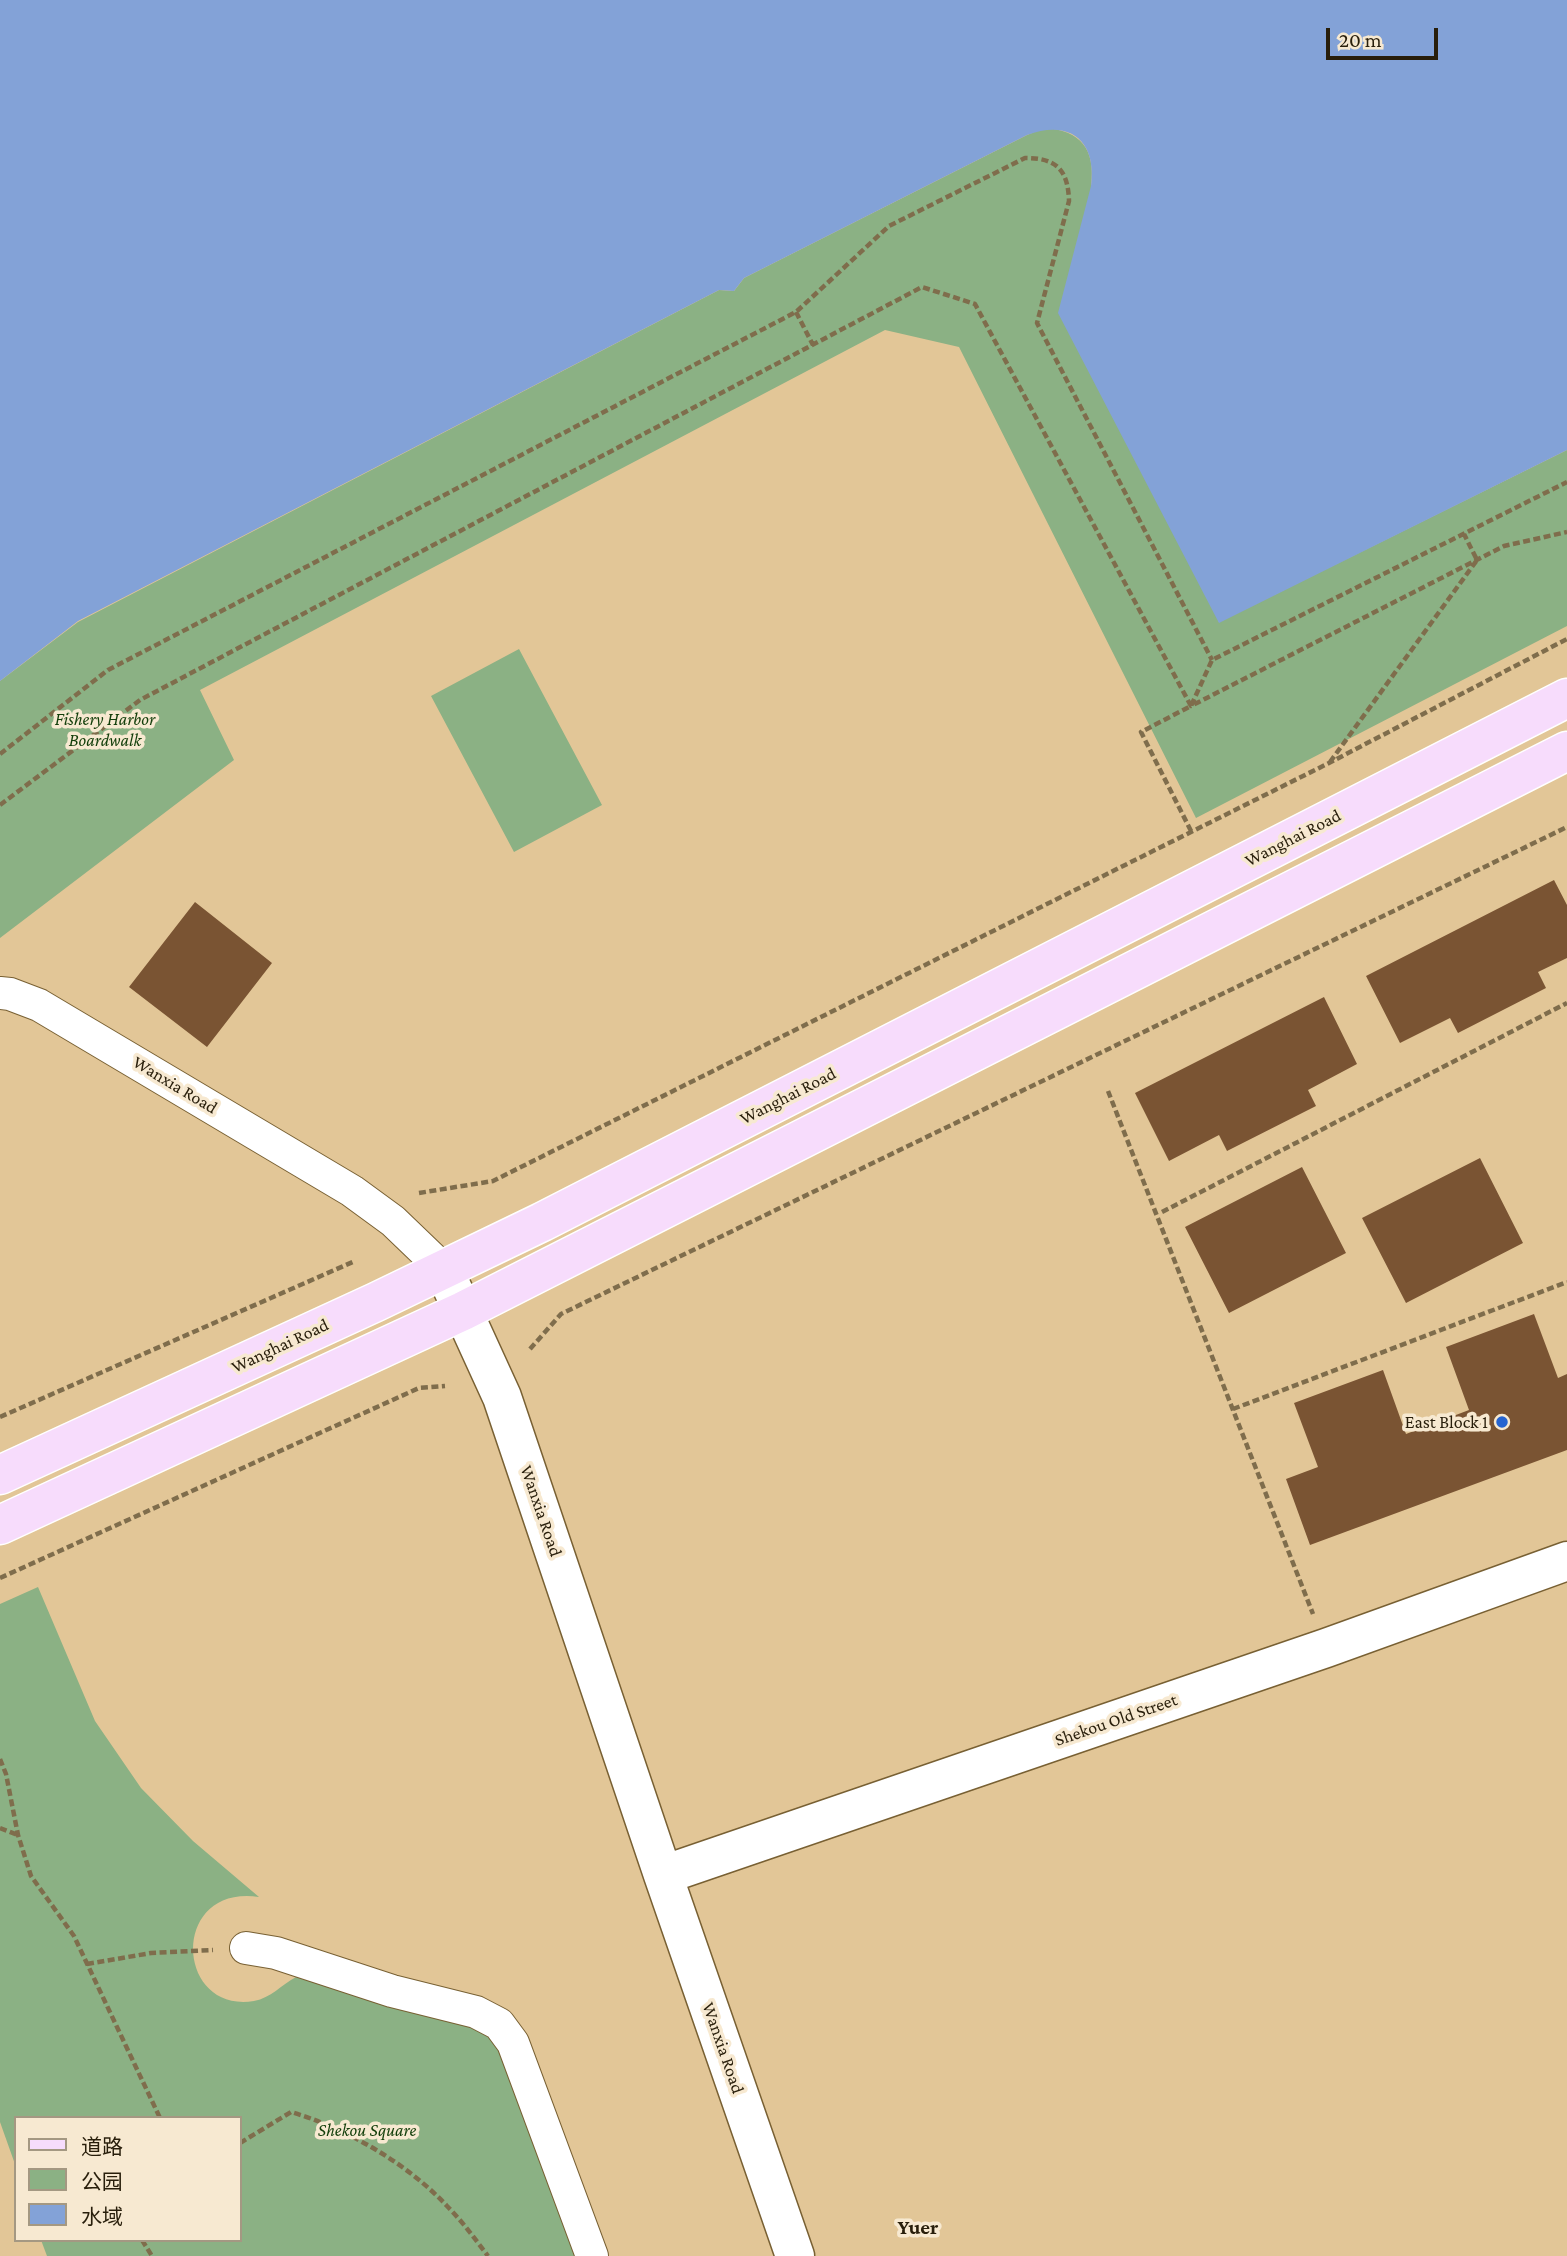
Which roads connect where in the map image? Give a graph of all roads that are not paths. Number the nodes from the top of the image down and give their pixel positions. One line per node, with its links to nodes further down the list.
1 (1567, 698): 4 (main road, Wanghai Road)
2 (1567, 751): 5 (main road)
3 (0, 993): 4 (street, Wanxia Road)
4 (444, 1270): 5 (street, Wanxia Road); 6 (main road, Wanghai Road)
5 (463, 1311): 7 (main road); 9 (street, Wanxia Road)
6 (0, 1475)
7 (0, 1525)
8 (1567, 1561): 9 (street, Shekou Old Street)
9 (663, 1875): 12 (street, Wanxia Road)
10 (246, 1948): 11 (street)
11 (592, 2256)
12 (795, 2256)

